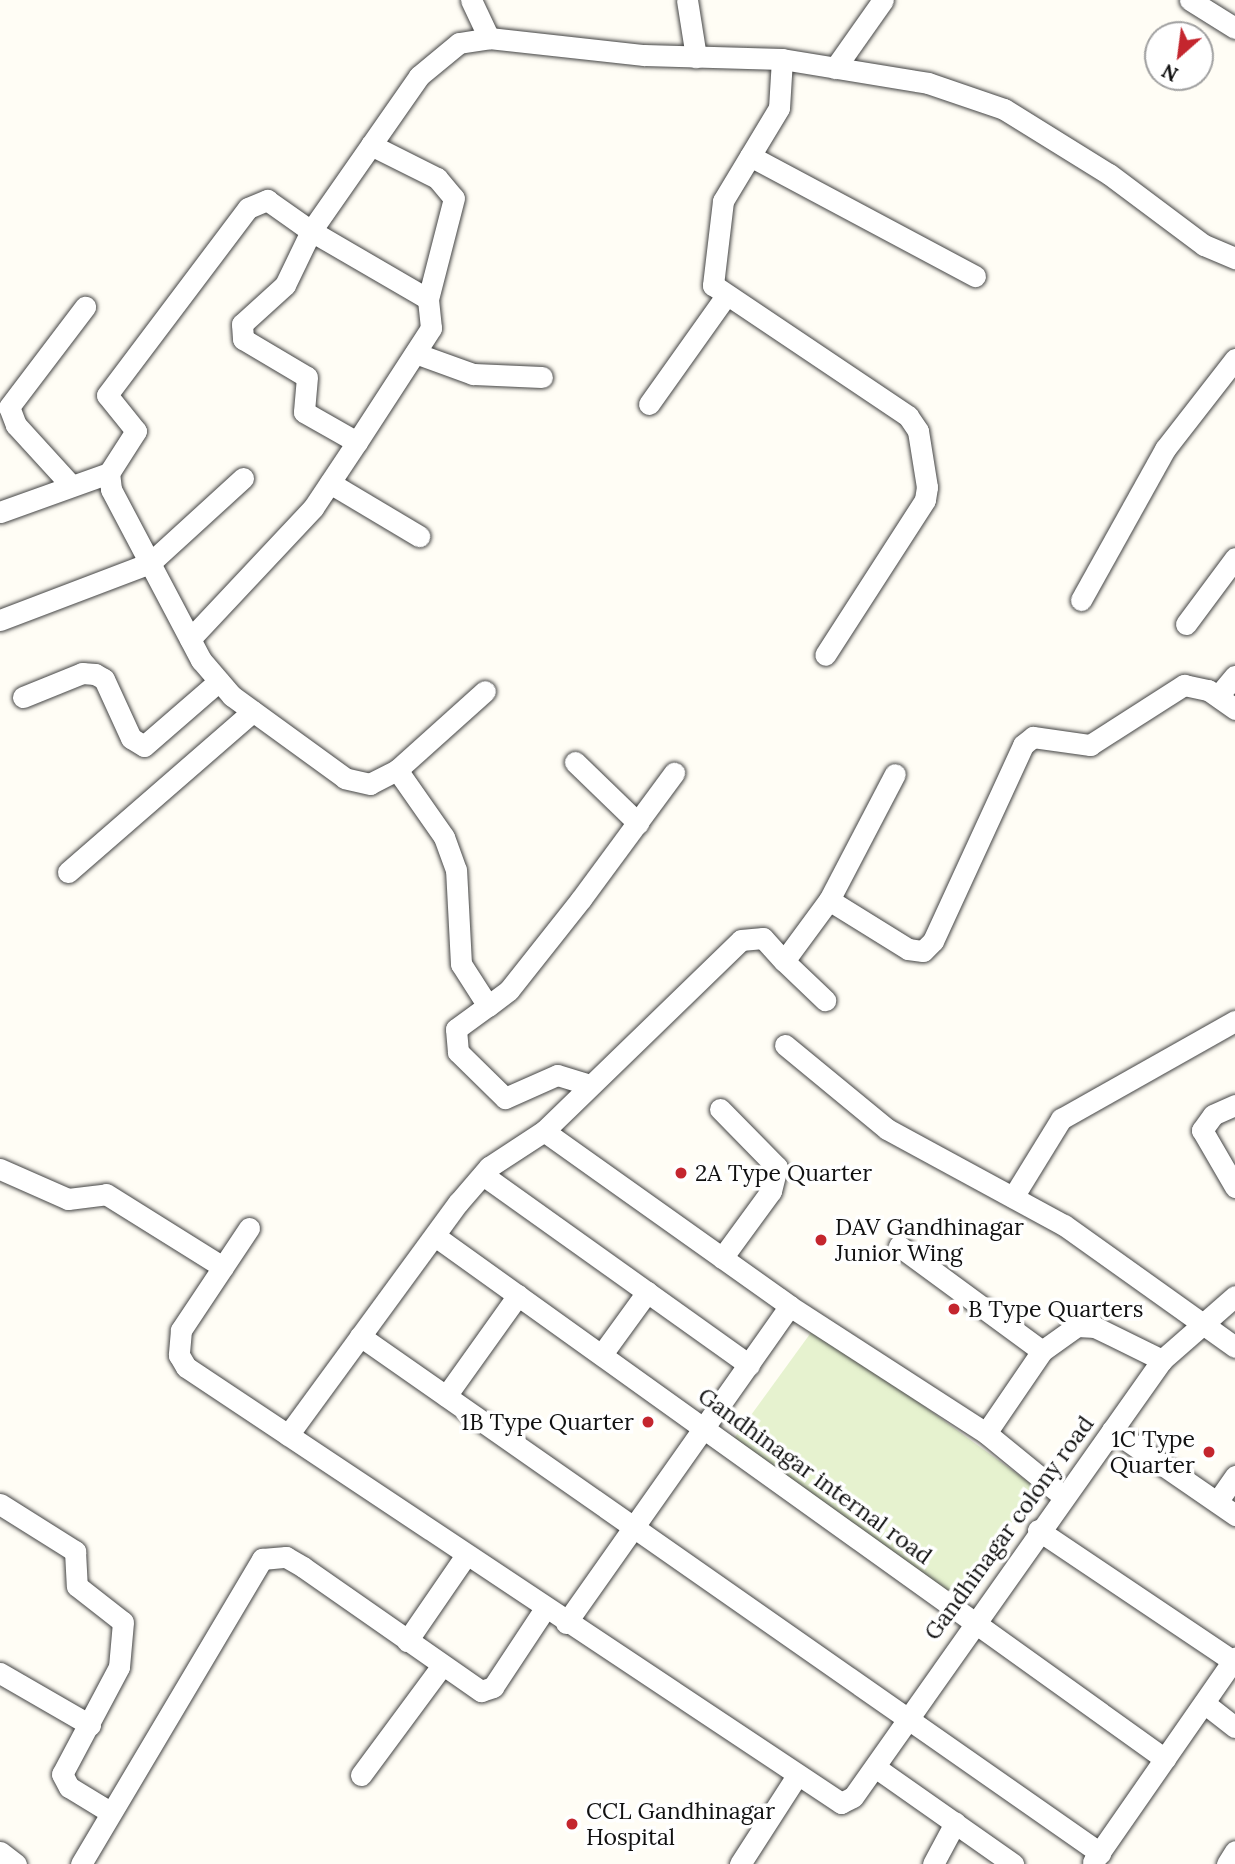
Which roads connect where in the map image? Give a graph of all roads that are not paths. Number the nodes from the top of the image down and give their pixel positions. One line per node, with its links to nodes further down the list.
1 (471, 0): 6 (street)
2 (687, 0): 7 (street)
3 (883, 0): 9 (street)
4 (1190, 0): 5 (street)
5 (1235, 28)
6 (488, 38): 7 (street); 10 (street)
7 (696, 57): 8 (street)
8 (782, 60): 9 (street); 11 (street)
9 (835, 68): 13 (street)
10 (371, 145): 12 (street); 16 (street)
11 (750, 156): 14 (street); 15 (street)
12 (311, 231): 16 (street); 22 (street); 23 (street)
13 (1235, 258)
14 (975, 276)
15 (725, 298): 21 (street); 35 (street)
16 (428, 299): 18 (street)
17 (85, 307): 25 (street)
18 (415, 353): 20 (street); 22 (street)
19 (1235, 359): 31 (street)
20 (542, 377)
21 (649, 404)
22 (357, 442): 26 (street)
23 (108, 472): 25 (street); 30 (street)
24 (243, 478): 30 (street)
25 (69, 483): 27 (street)
26 (330, 483): 28 (street); 34 (street)
27 (0, 512)
28 (419, 536)
29 (1235, 558): 33 (street)
30 (150, 563): 32 (street); 34 (street)
31 (1081, 600)
32 (0, 620)
33 (1185, 624)
34 (190, 639): 37 (street)
35 (825, 655)
36 (1235, 676): 40 (street)
37 (219, 681): 39 (street); 41 (street)
38 (485, 691): 43 (street)
39 (23, 697)
40 (1226, 702): 48 (street)
41 (253, 711): 43 (street); 47 (street)
42 (575, 762): 46 (street)
43 (397, 770): 51 (street)
44 (674, 773): 46 (street)
45 (895, 774): 48 (street)
46 (638, 823): 51 (street)
47 (68, 872)
48 (829, 900): 49 (street)
49 (784, 961): 50 (street); 54 (street)
50 (825, 1000)
51 (488, 1006): 54 (street)
52 (1235, 1021): 61 (street)
53 (785, 1045): 61 (street)
54 (590, 1085): 57 (street)
55 (1235, 1105): 60 (street)
56 (720, 1108): 65 (street)
57 (544, 1131): 59 (street); 65 (street)
58 (0, 1169): 66 (street)
59 (483, 1175): 63 (street); 67 (street)
60 (1235, 1187)
61 (1013, 1197): 71 (street)
62 (249, 1228): 66 (street)
63 (435, 1236): 68 (street, Gandhinagar internal road); 72 (street)
64 (899, 1246): 74 (street)
65 (722, 1258): 70 (street)
66 (223, 1268): 82 (street)
67 (647, 1292): 75 (street); 77 (street)
68 (518, 1295): 75 (street, Gandhinagar internal road); 78 (street)
69 (1235, 1296): 71 (street, Gandhinagar colony road)
70 (790, 1306): 77 (street); 81 (street)
71 (1201, 1324): 73 (street); 76 (street, Gandhinagar colony road)
72 (360, 1336): 78 (street); 82 (street)
73 (1235, 1347)
74 (1042, 1351): 76 (street); 81 (street)
75 (602, 1354): 79 (street, Gandhinagar internal road)
76 (1162, 1360): 80 (street, Gandhinagar colony road)
77 (749, 1365): 79 (street)
78 (446, 1396): 88 (street)
79 (705, 1427): 88 (street); 93 (street, Gandhinagar internal road)
80 (1112, 1430): 84 (street, Gandhinagar colony road); 85 (street)
81 (986, 1433): 84 (street)
82 (288, 1435): 90 (street)
83 (1235, 1476): 85 (street)
84 (1063, 1496): 89 (street, Gandhinagar colony road)
85 (1216, 1502): 87 (street)
86 (0, 1504): 100 (street)
87 (1235, 1515)
88 (634, 1526): 92 (street); 99 (street)
89 (1038, 1530): 93 (street, Gandhinagar colony road); 95 (street)
90 (466, 1555): 91 (street); 94 (street)
91 (544, 1610): 92 (street); 96 (street)
92 (566, 1623): 105 (street)
93 (971, 1623): 99 (street, Gandhinagar colony road); 102 (street, Gandhinagar internal road)
94 (407, 1641): 96 (street); 106 (street)
95 (1234, 1659): 98 (street)
96 (441, 1667): 104 (street)
97 (0, 1673): 100 (street)
98 (1204, 1703): 101 (street); 102 (street)
99 (906, 1719): 103 (street, Gandhinagar colony road); 110 (street)
100 (90, 1725): 106 (street)
101 (1235, 1727)
102 (1165, 1759): 110 (street)
103 (875, 1767): 105 (street, Gandhinagar colony road); 107 (street)
104 (361, 1775)
105 (796, 1777): 114 (street)
106 (110, 1812): 113 (street)
107 (955, 1824): 111 (street); 115 (street)
108 (1235, 1851): 116 (street)
109 (0, 1852): 112 (street)
110 (1096, 1858)
111 (1009, 1863)
112 (16, 1864)
113 (81, 1864)
114 (740, 1864)
115 (933, 1864)
116 (1227, 1864)

